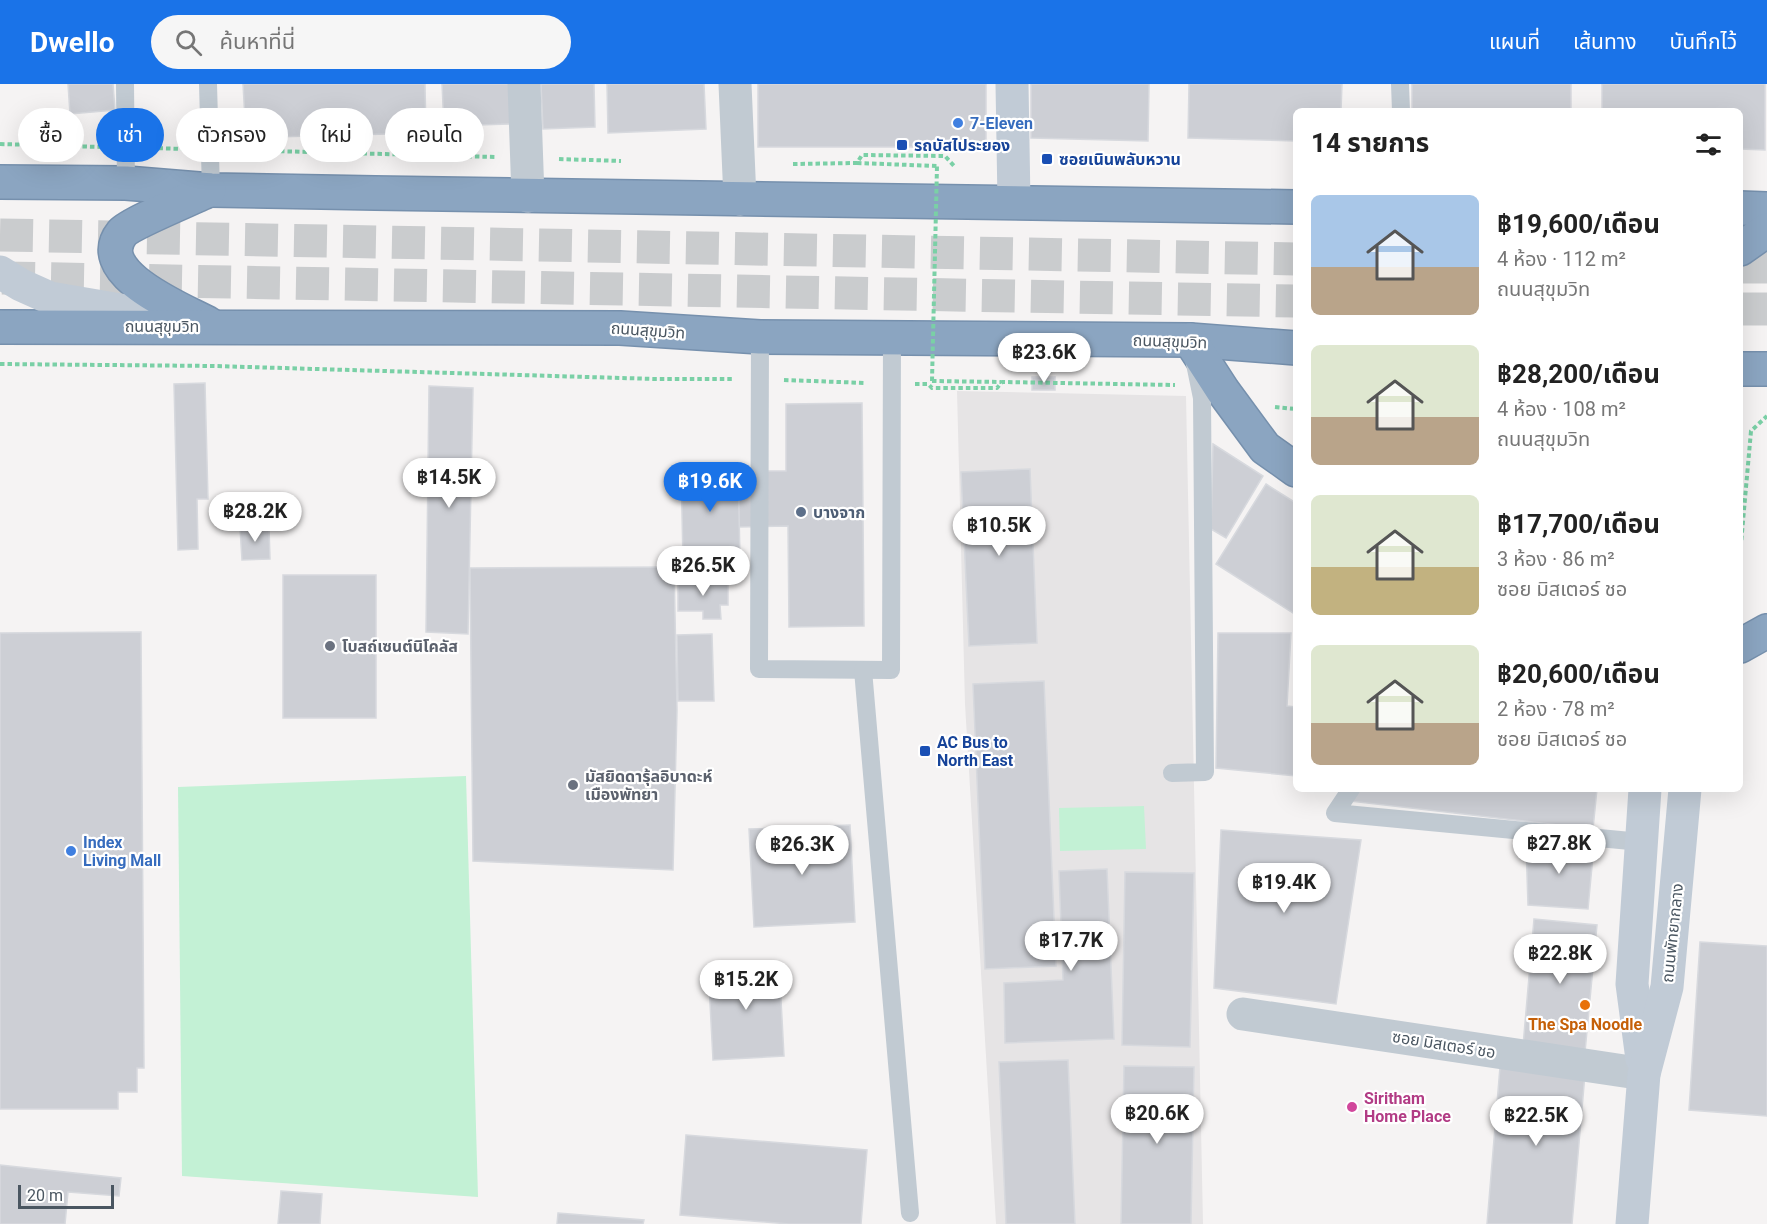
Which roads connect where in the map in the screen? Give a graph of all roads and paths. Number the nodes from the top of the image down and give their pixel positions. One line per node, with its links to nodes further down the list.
1 (125, 84): 7 (lane)
2 (208, 84): 8 (lane)
3 (524, 84): 13 (street)
4 (735, 84): 18 (street)
5 (1012, 84): 19 (main road)
6 (1400, 84): 9 (lane)
7 (125, 108)
8 (209, 108)
9 (1401, 108)
10 (0, 144): 11 (path)
11 (96, 146)
12 (288, 152): 13 (path)
13 (527, 158): 14 (path); 23 (street)
14 (630, 161)
15 (126, 162): 21 (lane)
16 (210, 162): 22 (lane)
17 (857, 163): 18 (path); 19 (path); 44 (path, bridge)
18 (739, 164): 24 (street)
19 (1013, 168): 25 (main road)
20 (0, 182): 21 (highway)
21 (126, 183): 22 (highway)
22 (211, 190): 23 (highway); 32 (highway)
23 (528, 196): 24 (highway)
24 (740, 199): 25 (highway)
25 (1014, 202): 26 (highway)
26 (1293, 207)
27 (1743, 208): 28 (highway)
28 (1767, 209)
29 (1767, 230): 30 (highway)
30 (1743, 247)
31 (0, 272): 32 (main road)
32 (213, 326): 33 (highway, ถนนสุขุมวิท); 34 (highway, ถนนสุขุมวิท)
33 (0, 327)
34 (760, 337): 35 (highway, ถนนสุขุมวิท); 43 (lane)
35 (892, 338): 36 (highway, ถนนสุขุมวิท); 45 (lane)
36 (1190, 340): 37 (highway, ถนนสุขุมวิท); 46 (lane); 48 (highway)
37 (1252, 346): 38 (highway, ถนนสุขุมวิท); 39 (highway)
38 (1293, 348)
39 (1293, 354)
40 (0, 364): 43 (path)
41 (1743, 369): 42 (highway)
42 (1767, 369)
43 (760, 379): 45 (path); 52 (lane)
44 (1002, 382): 45 (path); 46 (path)
45 (892, 383): 52 (lane)
46 (1199, 386): 53 (lane)
47 (1767, 416): 49 (path)
48 (1293, 468)
49 (1743, 521)
50 (1767, 631): 51 (highway)
51 (1743, 644)
52 (862, 670): 60 (lane)
53 (1172, 773)
54 (1349, 792): 57 (lane)
55 (1645, 792): 57 (main road, ถนนพัทยากลาง)
56 (1685, 792): 59 (main road, ถนนพัทยากลาง)
57 (1641, 842): 59 (main road, ถนนพัทยากลาง)
58 (1243, 1014): 59 (street, ซอย มิสเตอร์ ชอ)
59 (1644, 1074): 61 (main road, ถนนพัทยากลาง)
60 (910, 1213)
61 (1632, 1224)

